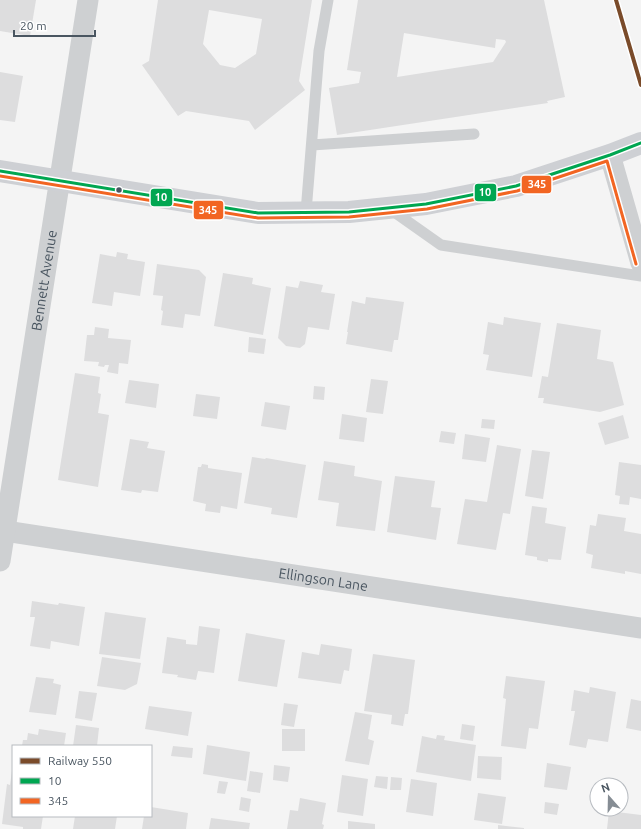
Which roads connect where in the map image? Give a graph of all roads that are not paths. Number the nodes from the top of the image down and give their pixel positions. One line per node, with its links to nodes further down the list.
1 (88, 0): 8 (street, Bennett Avenue)
2 (328, 0): 5 (lane)
3 (474, 134): 5 (lane)
4 (641, 142): 6 (main road)
5 (312, 145): 10 (lane)
6 (610, 155): 9 (main road); 11 (street)
7 (0, 171): 8 (main road)
8 (60, 180): 10 (main road); 13 (street, Bennett Avenue)
9 (388, 208): 10 (main road); 12 (lane)
10 (306, 212)
11 (641, 263)
12 (641, 276)
13 (5, 531): 14 (street, Bennett Avenue); 15 (street, Ellingson Lane)
14 (0, 561)
15 (641, 628)

